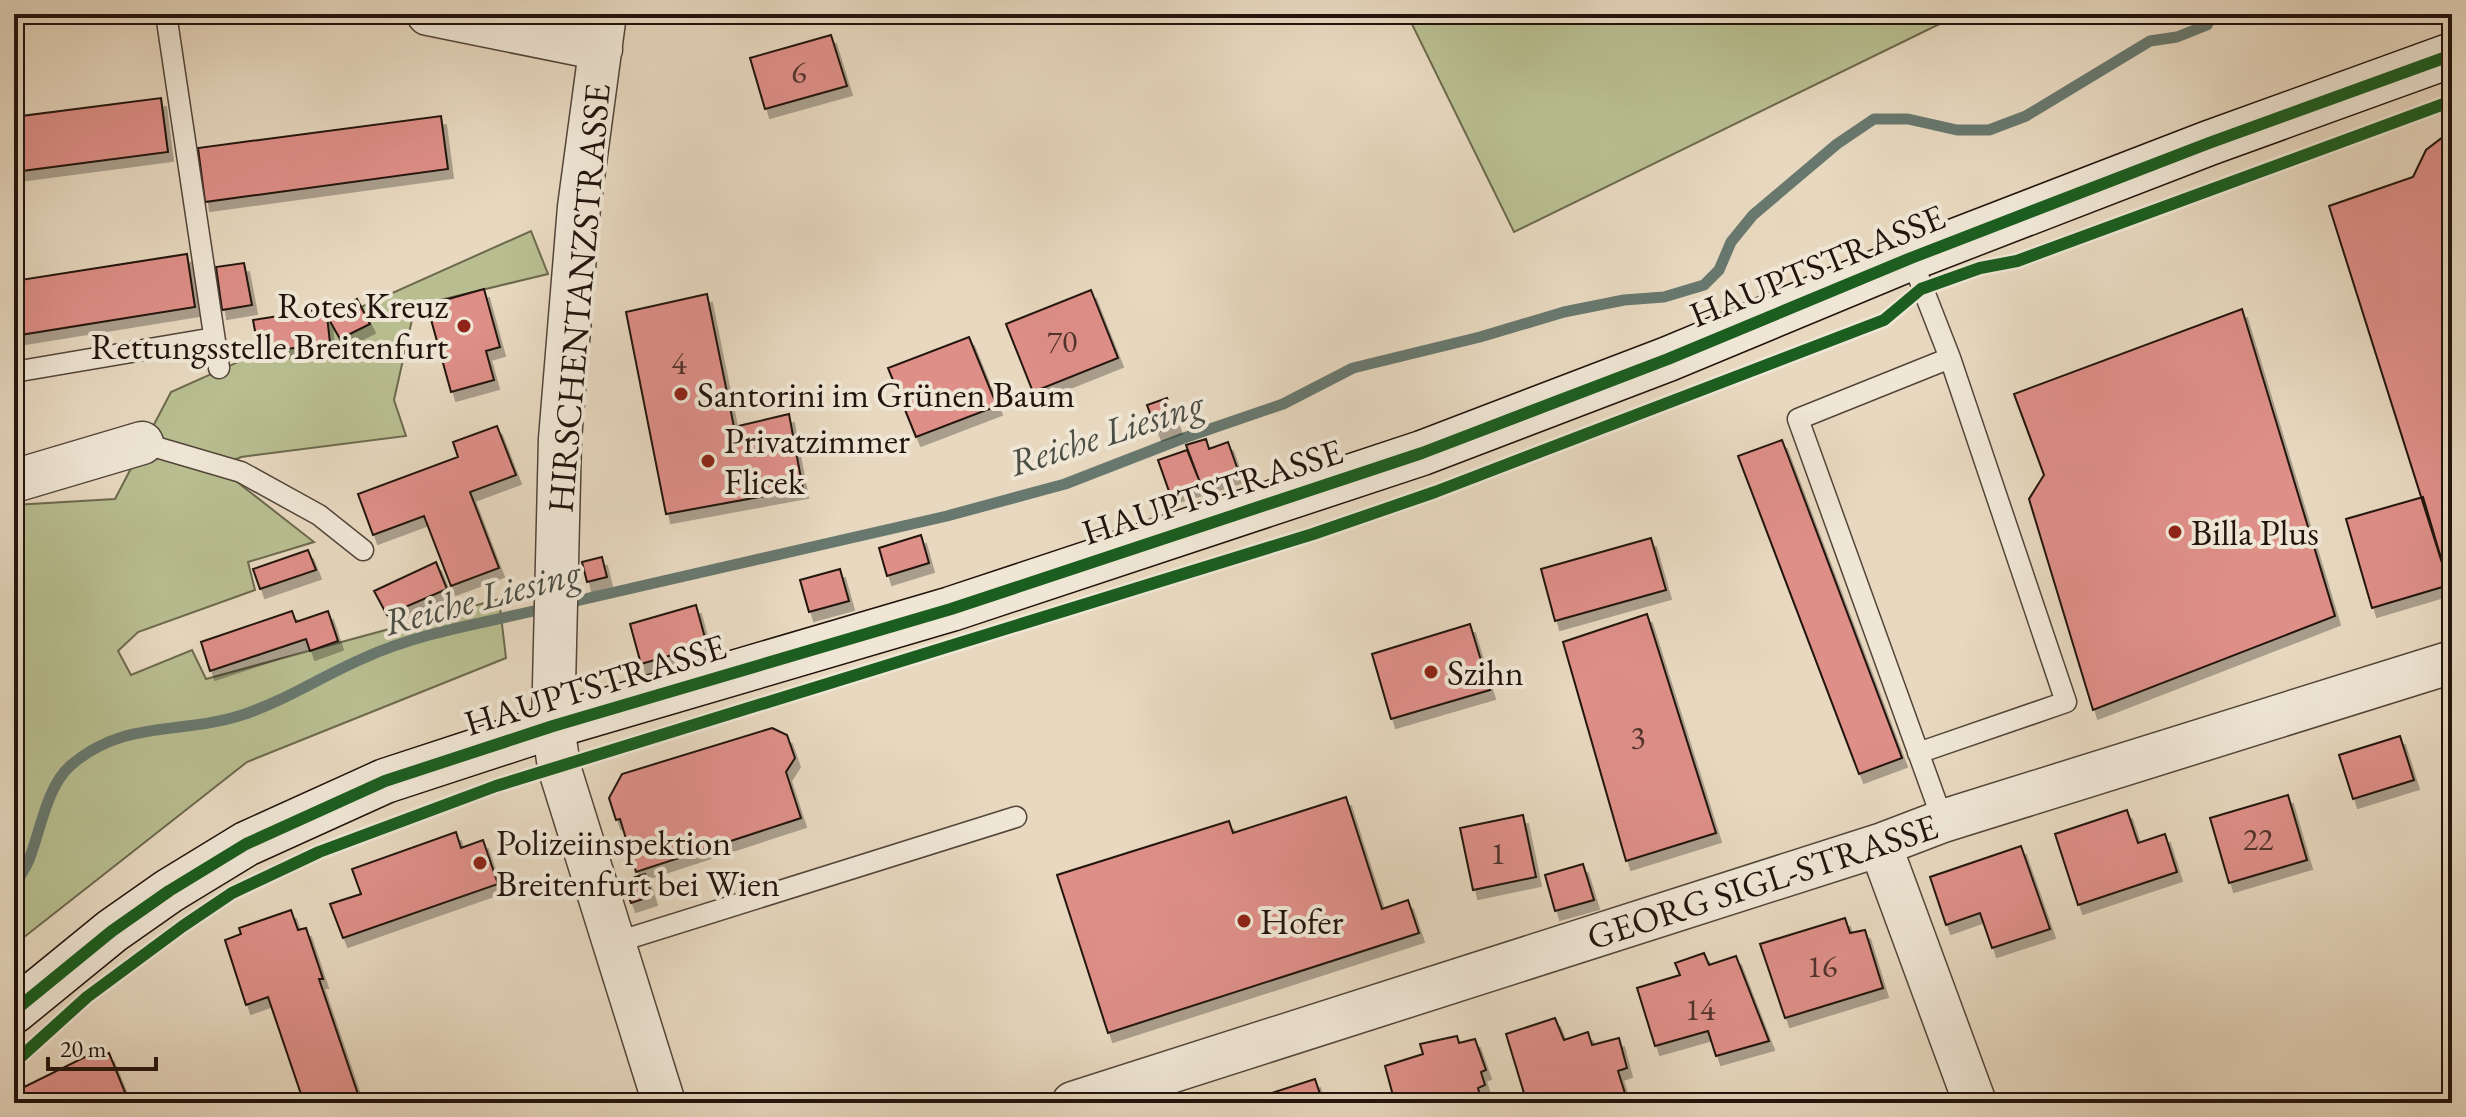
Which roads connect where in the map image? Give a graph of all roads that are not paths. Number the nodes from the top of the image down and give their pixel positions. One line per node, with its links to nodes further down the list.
1 (166, 14): 6 (lane)
2 (428, 14): 3 (street)
3 (603, 32): 14 (street, HIRSCHENTANZSTRASSE)
4 (2452, 55): 5 (main road, HAUPTSTRASSE)
5 (1911, 258): 7 (lane); 14 (main road, HAUPTSTRASSE)
6 (214, 338): 8 (lane); 9 (lane)
7 (1950, 358): 15 (lane); 15 (lane)
8 (219, 368)
9 (14, 372)
10 (142, 443): 11 (street); 12 (lane)
11 (14, 481)
12 (363, 550)
13 (2452, 662): 17 (street, GEORG SIGL-STRASSE)
14 (553, 726): 19 (street); 20 (main road, HAUPTSTRASSE)
15 (1918, 753): 17 (lane)
16 (1016, 817): 19 (lane)
17 (1943, 821): 18 (street, GEORG SIGL-STRASSE)
18 (1880, 845): 22 (street, GEORG SIGL-STRASSE); 23 (street)
19 (614, 943): 21 (street)
20 (14, 1011)
21 (664, 1103)
22 (1073, 1103)
23 (1975, 1103)

